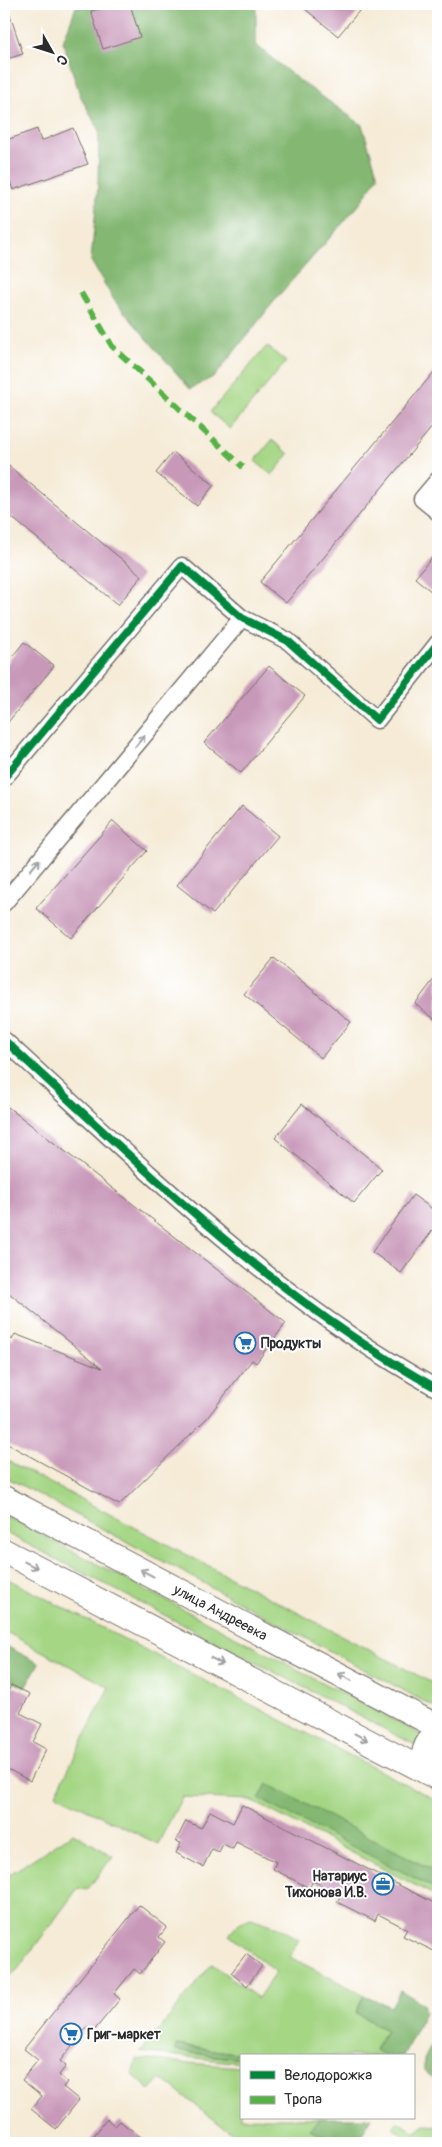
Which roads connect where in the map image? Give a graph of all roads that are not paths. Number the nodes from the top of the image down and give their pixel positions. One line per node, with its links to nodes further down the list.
1 (438, 480): 2 (street)
2 (438, 512)
3 (242, 618): 4 (street); 5 (street); 6 (street, one-way to 3)
4 (438, 643)
5 (4, 778)
6 (4, 902)
7 (4, 1040): 8 (street)
8 (438, 1389)
9 (4, 1498): 11 (main road, улица Андреевка, one-way to 9)
10 (4, 1551): 13 (main road, one-way to 13)
11 (438, 1727)
12 (438, 1734): 13 (main road)
13 (433, 1775)

